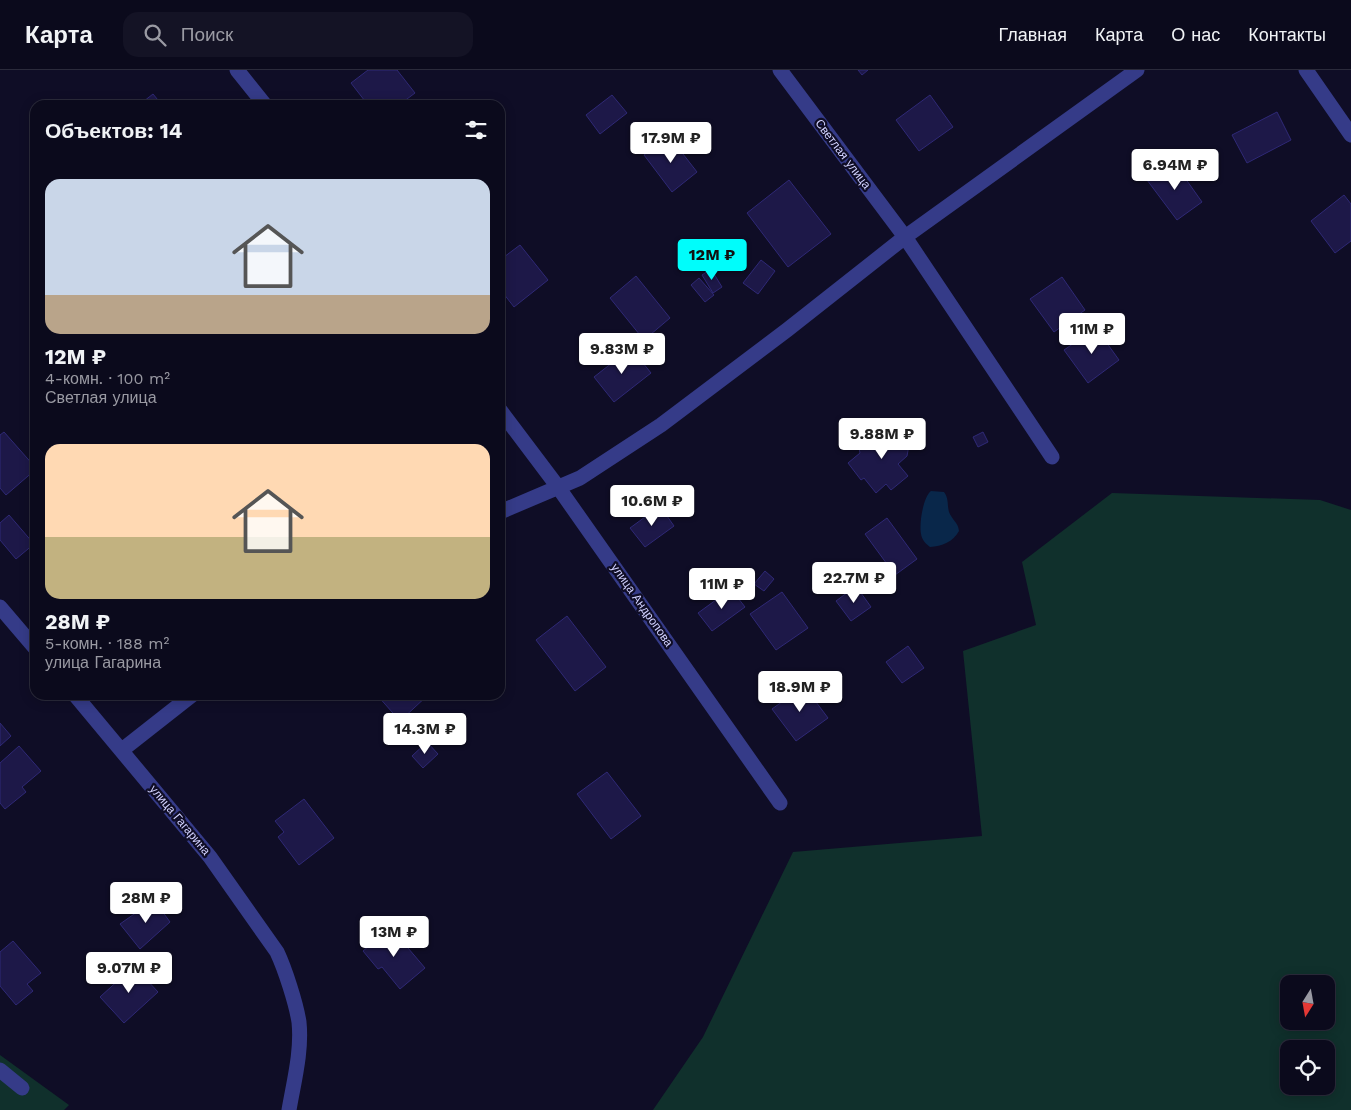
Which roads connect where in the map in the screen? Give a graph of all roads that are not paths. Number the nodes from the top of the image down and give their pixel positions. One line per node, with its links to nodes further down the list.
1 (237, 70): 5 (street)
2 (780, 70): 7 (street, Светлая улица)
3 (1137, 70): 7 (street)
4 (1306, 70): 6 (street)
5 (261, 100)
6 (1351, 135)
7 (905, 237): 9 (street, Светлая улица); 10 (street)
8 (505, 417): 10 (street, улица Андропова)
9 (1052, 456)
10 (558, 486): 11 (street); 17 (street, улица Андропова)
11 (505, 510)
12 (0, 606): 13 (street)
13 (30, 642)
14 (79, 700): 16 (street, улица Гагарина)
15 (186, 700): 16 (street)
16 (122, 750): 20 (street, улица Гагарина)
17 (780, 803)
18 (0, 1070): 19 (street)
19 (22, 1088)
20 (289, 1110)

